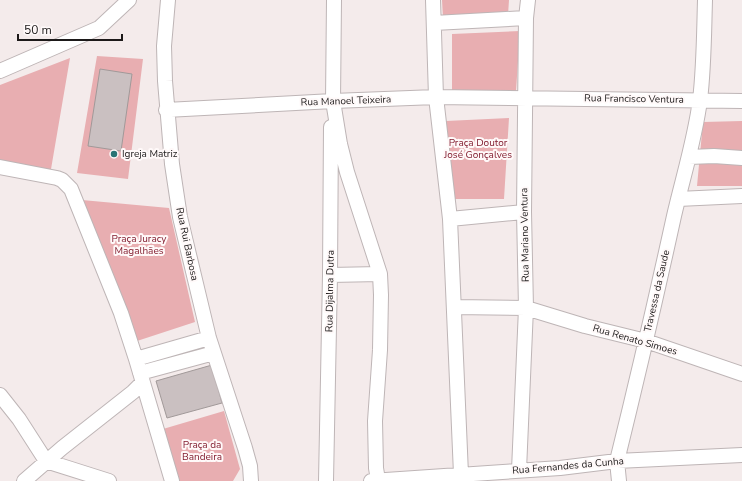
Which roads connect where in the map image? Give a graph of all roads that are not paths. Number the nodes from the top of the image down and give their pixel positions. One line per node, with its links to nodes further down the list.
1 (129, 0): 9 (street)
2 (168, 0): 15 (street, Rua Rui Barbosa)
3 (334, 0): 14 (street)
4 (433, 0): 8 (street)
5 (528, 0): 7 (street, Rua Mariano Ventura)
6 (705, 0): 12 (street, Travessa da Saude)
7 (526, 18): 8 (street); 11 (street, Rua Mariano Ventura)
8 (434, 23): 10 (street)
9 (0, 71)
10 (436, 97): 11 (street, Rua Manoel Teixeira); 14 (street, Rua Manoel Teixeira); 22 (street)
11 (526, 98): 12 (street, Rua Francisco Ventura); 21 (street, Rua Mariano Ventura)
12 (700, 100): 13 (street, Rua Francisco Ventura); 16 (street, Travessa da Saude)
13 (742, 100)
14 (332, 101): 15 (street, Rua Manoel Teixeira); 23 (street); 24 (street, Rua Dijalma Dutra)
15 (166, 110): 27 (street, Rua Rui Barbosa)
16 (689, 157): 17 (street); 20 (street, Travessa da Saude)
17 (742, 158)
18 (0, 167): 30 (street)
19 (742, 196): 20 (street)
20 (678, 199): 28 (street, Travessa da Saude)
21 (524, 212): 22 (street); 26 (street, Rua Mariano Ventura)
22 (450, 219): 25 (street)
23 (380, 274): 24 (street); 45 (street)
24 (330, 275): 44 (street, Rua Dijalma Dutra)
25 (454, 307): 26 (street, Rua Renato Simoes); 38 (street)
26 (526, 308): 28 (street, Rua Renato Simoes); 37 (street, Rua Mariano Ventura)
27 (210, 338): 29 (street, Rua Rui Barbosa); 30 (street)
28 (646, 341): 31 (street, Rua Renato Simoes); 36 (street, Travessa da Saude)
29 (214, 353): 32 (street); 43 (street, Rua Rui Barbosa)
30 (136, 359): 32 (street)
31 (742, 374)
32 (141, 378): 35 (street); 42 (street)
33 (0, 394): 35 (street)
34 (742, 455): 36 (street, Rua Fernandes da Cunha)
35 (46, 461): 40 (street); 41 (street)
36 (617, 461): 37 (street, Rua Fernandes da Cunha); 46 (street, Travessa da Saude)
37 (519, 470): 39 (street, Rua Fernandes da Cunha)
38 (461, 474): 39 (street, Rua Fernandes da Cunha); 45 (street, Rua Fernandes da Cunha)
39 (493, 477)
40 (24, 481)
41 (109, 481)
42 (172, 481)
43 (251, 481)
44 (326, 481)
45 (374, 481)
46 (619, 481)

